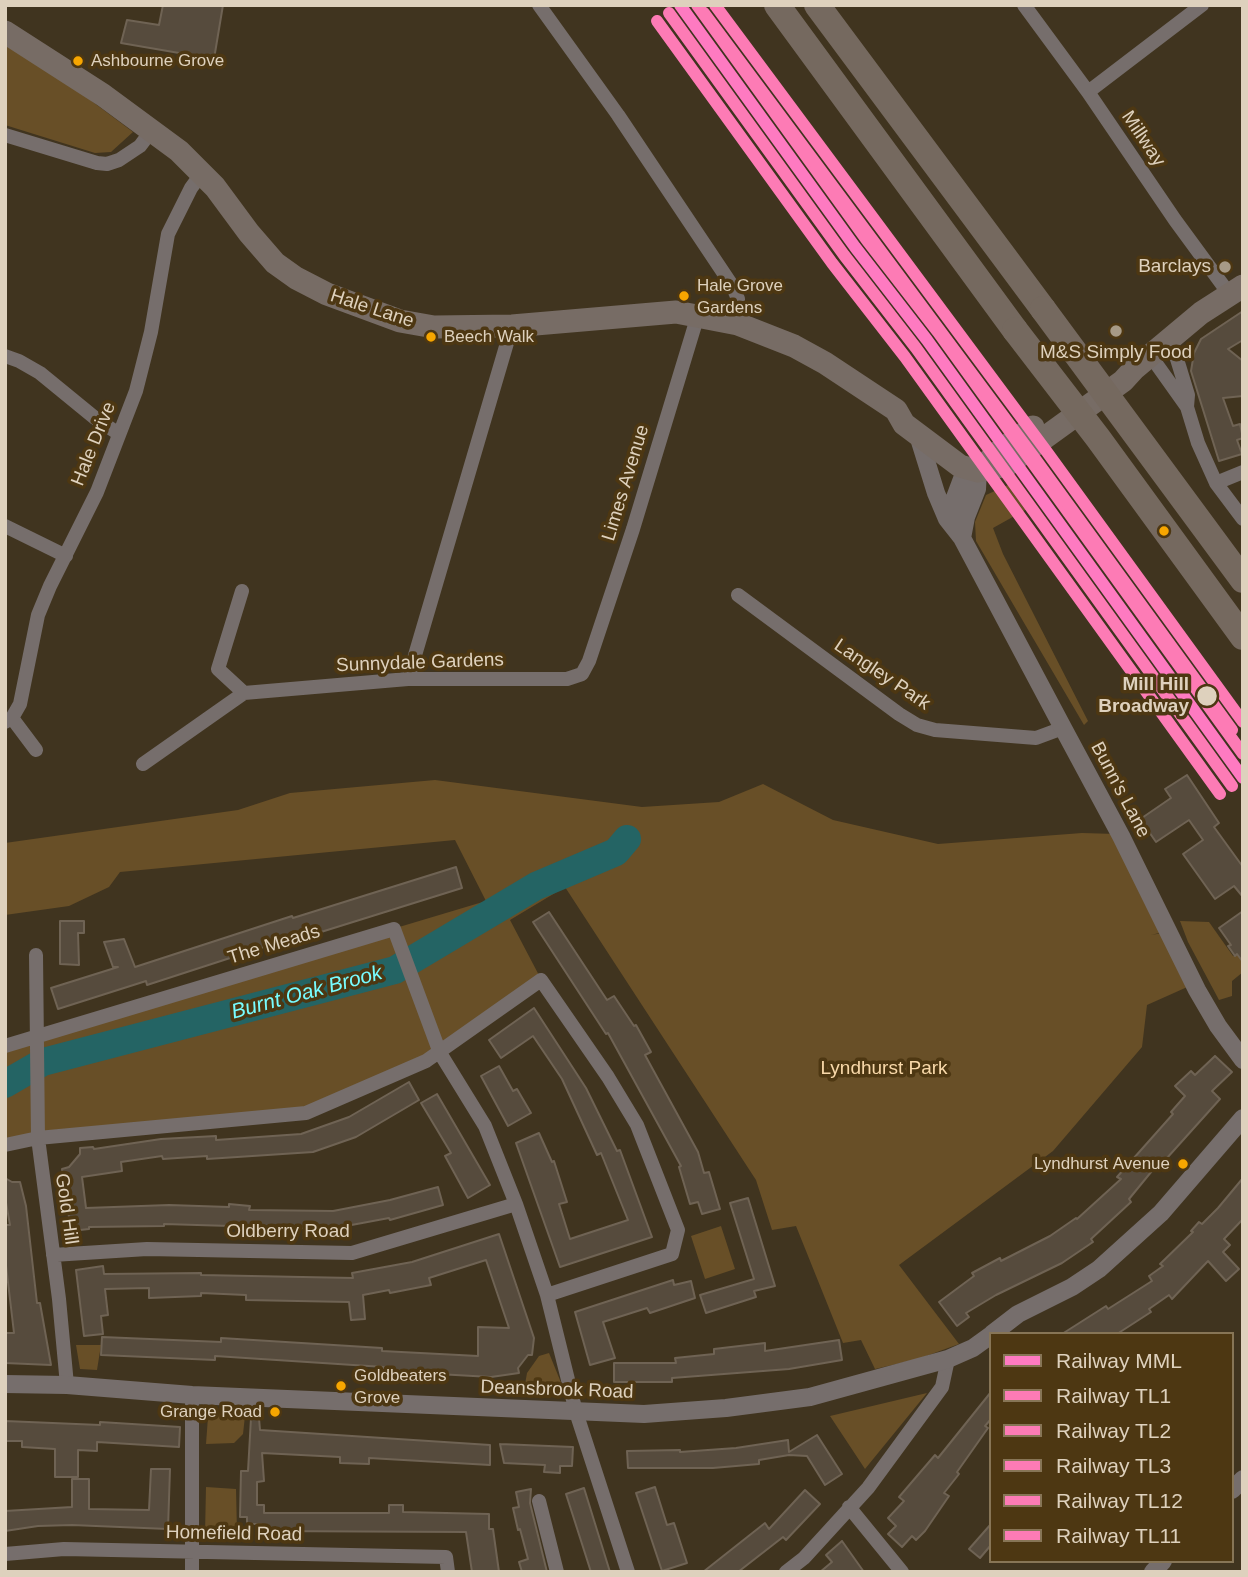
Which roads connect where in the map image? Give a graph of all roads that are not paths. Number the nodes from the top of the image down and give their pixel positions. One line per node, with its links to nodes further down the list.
1 (539, 5): 13 (street)
2 (777, 5): 32 (highway, bridge)
3 (817, 5): 29 (highway, bridge)
4 (1024, 5): 7 (street, Millway)
5 (1202, 5): 7 (street)
6 (5, 32): 8 (main road, Hale Lane)
7 (1088, 92): 11 (street, Millway)
8 (152, 130): 9 (street); 10 (main road, Hale Lane)
9 (5, 135)
10 (202, 173): 14 (main road, Hale Lane); 19 (street, Hale Drive)
11 (1236, 290): 15 (main road)
12 (698, 315): 13 (main road, Hale Lane); 14 (main road, Hale Lane); 33 (street, Limes Avenue)
13 (738, 324): 18 (main road, Hale Lane)
14 (512, 326): 34 (street)
15 (1151, 354): 17 (street); 17 (street); 21 (main road)
16 (5, 356): 19 (street)
17 (1187, 407): 23 (street)
18 (896, 410): 20 (main road, Hale Lane); 21 (main road, Hale Lane)
19 (119, 434): 28 (street, Hale Drive)
20 (918, 435): 21 (main road, Hale Lane); 24 (street, Bunn's Lane)
21 (978, 471): 24 (street); 27 (street)
22 (1243, 472): 23 (street)
23 (1216, 483): 25 (street)
24 (947, 519): 27 (street, Bunn's Lane)
25 (1243, 519)
26 (5, 526): 28 (street)
27 (962, 538): 37 (street, Bunn's Lane)
28 (66, 556): 36 (street, Hale Drive)
29 (1243, 580)
30 (242, 591): 35 (street)
31 (738, 595): 37 (street, Langley Park)
32 (1243, 637)
33 (589, 661): 34 (street, Sunnydale Gardens)
34 (408, 679): 35 (street, Sunnydale Gardens)
35 (244, 693): 39 (street)
36 (9, 720): 38 (street)
37 (1063, 728): 44 (street, Bunn's Lane)
38 (36, 750)
39 (143, 764)
40 (36, 954): 41 (street)
41 (38, 1036): 42 (street, The Meads); 43 (street, The Meads); 46 (street, Gold Hill)
42 (5, 1046)
43 (440, 1053): 46 (street); 48 (street); 50 (street)
44 (1243, 1060)
45 (1243, 1118): 51 (street)
46 (38, 1138): 47 (street); 49 (street, Gold Hill)
47 (5, 1145)
48 (516, 1204): 49 (street, Oldberry Road); 50 (street)
49 (53, 1255): 55 (street, Gold Hill)
50 (547, 1294): 57 (street)
51 (994, 1332)
52 (989, 1336): 53 (street, Deansbrook Road)
53 (948, 1359): 57 (street, Deansbrook Road); 59 (street)
54 (5, 1384): 55 (street, Deansbrook Road)
55 (67, 1385): 56 (street, Deansbrook Road)
56 (192, 1395): 57 (street, Deansbrook Road); 60 (street)
57 (576, 1412): 65 (street)
58 (539, 1501): 64 (street)
59 (849, 1507): 66 (street); 67 (street)
60 (192, 1553): 61 (street, Homefield Road); 62 (street); 63 (street, Homefield Road)
61 (5, 1554)
62 (192, 1572)
63 (448, 1572)
64 (557, 1572)
65 (628, 1572)
66 (786, 1572)
67 (902, 1572)

